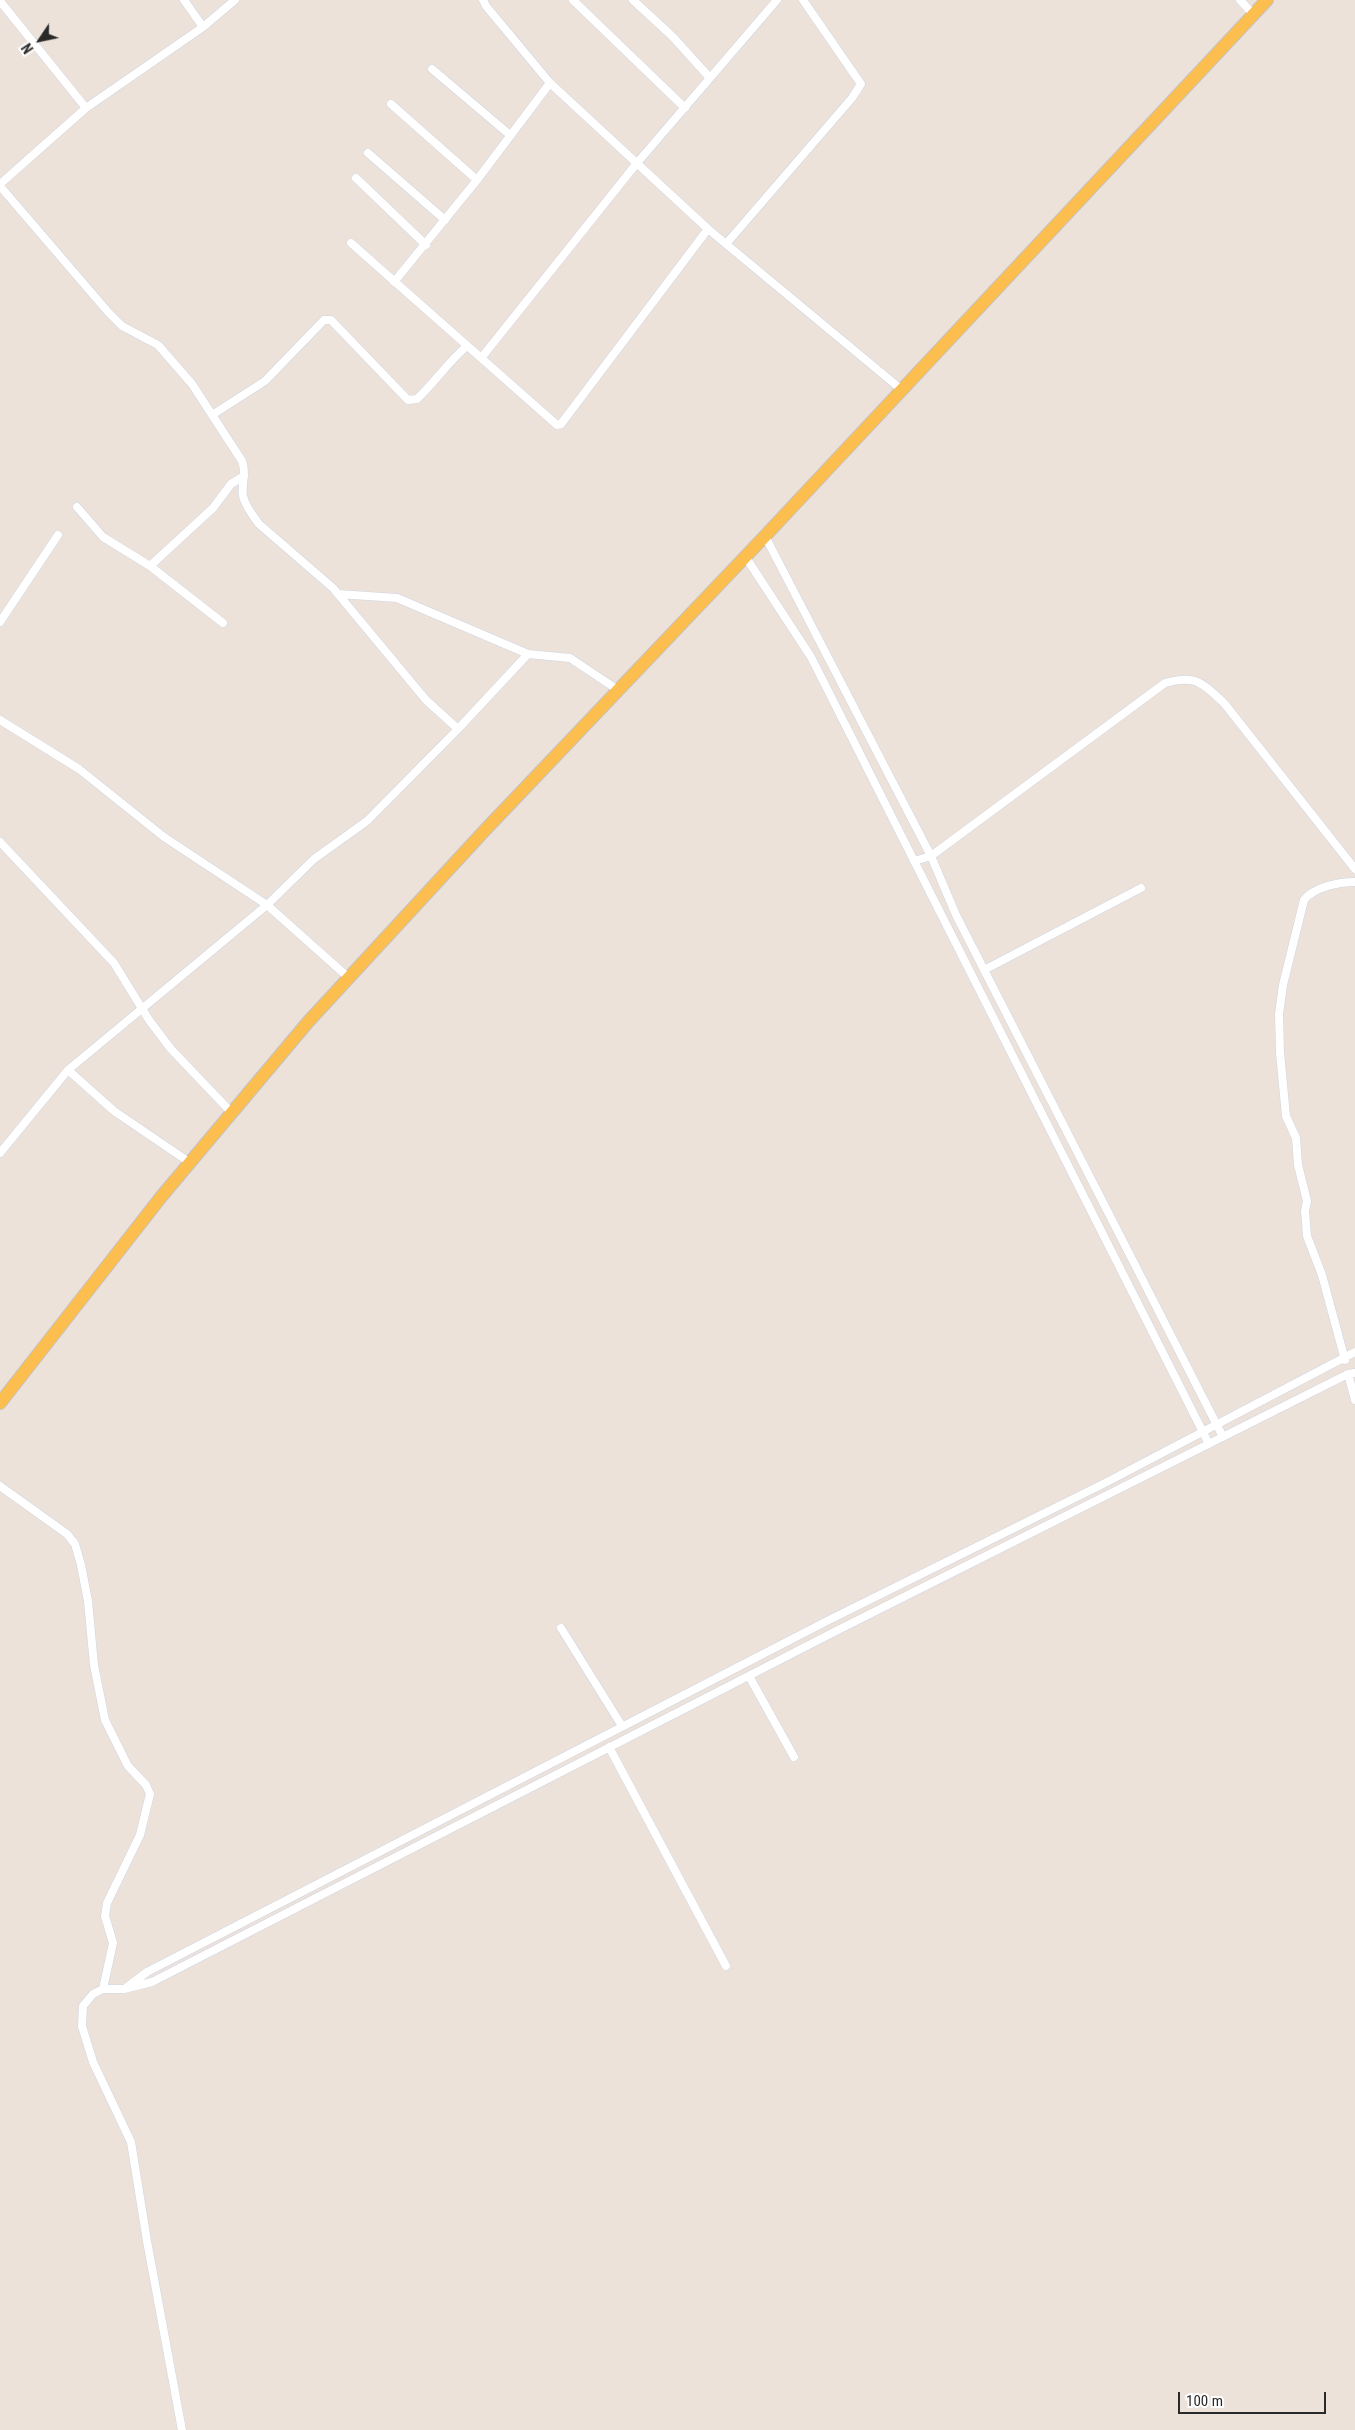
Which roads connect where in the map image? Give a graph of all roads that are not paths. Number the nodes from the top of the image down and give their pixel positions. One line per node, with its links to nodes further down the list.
1 (184, 0): 12 (street)
2 (235, 0): 12 (street)
3 (573, 0): 18 (street)
4 (633, 0): 14 (street)
5 (777, 0): 14 (street)
6 (803, 0): 28 (street)
7 (1240, 0): 11 (street)
8 (1268, 0): 11 (main road)
9 (0, 1): 17 (street)
10 (487, 2): 15 (street)
11 (1254, 15): 33 (main road)
12 (203, 27): 17 (street)
13 (432, 69): 19 (street)
14 (710, 78): 18 (street)
15 (550, 83): 19 (street); 21 (street)
16 (392, 104): 23 (street)
17 (86, 108): 24 (street)
18 (684, 108): 21 (street)
19 (510, 134): 23 (street)
20 (368, 152): 25 (street)
21 (637, 163): 26 (street); 32 (street)
22 (356, 178): 29 (street)
23 (476, 180): 25 (street)
24 (0, 185): 34 (street)
25 (445, 220): 29 (street)
26 (708, 229): 28 (street); 32 (street)
27 (351, 243): 30 (street)
28 (726, 244): 33 (street)
29 (426, 245): 30 (street)
30 (394, 282): 31 (street)
31 (467, 346): 32 (street); 34 (street)
32 (482, 357)
33 (902, 390): 38 (main road)
34 (212, 415): 35 (street)
35 (244, 476): 40 (street); 41 (street)
36 (77, 507): 40 (street)
37 (58, 535): 42 (street)
38 (765, 536): 39 (main road); 49 (street)
39 (745, 556): 45 (main road); 50 (street)
40 (150, 566): 43 (street)
41 (338, 594): 44 (street); 47 (street)
42 (0, 622)
43 (223, 623)
44 (528, 654): 45 (street); 47 (street)
45 (618, 690): 56 (main road)
46 (0, 720): 54 (street)
47 (458, 729): 54 (street)
48 (0, 842): 57 (street)
49 (931, 856): 50 (street); 51 (street); 55 (street)
50 (914, 860): 68 (street)
51 (1355, 869)
52 (1355, 882): 63 (street)
53 (1141, 888): 55 (street)
54 (267, 905): 56 (street); 57 (street)
55 (984, 970): 67 (street)
56 (349, 978): 59 (main road)
57 (141, 1008): 58 (street); 59 (street)
58 (68, 1070): 60 (street); 61 (street)
59 (231, 1112): 61 (main road)
60 (0, 1153)
61 (189, 1162): 66 (main road)
62 (1355, 1352): 63 (street)
63 (1345, 1360): 67 (street)
64 (1352, 1374): 65 (street); 69 (street)
65 (1355, 1400)
66 (0, 1402)
67 (1217, 1425): 68 (street); 69 (street)
68 (1204, 1432): 70 (street); 74 (street)
69 (1223, 1437): 70 (street)
70 (1209, 1444): 73 (street)
71 (0, 1486): 78 (street)
72 (561, 1628): 74 (street)
73 (749, 1676): 75 (street); 76 (street)
74 (622, 1726): 79 (street)
75 (609, 1747): 77 (street); 79 (street)
76 (794, 1757)
77 (726, 1966)
78 (103, 1989): 79 (street); 80 (street)
79 (124, 1989)
80 (182, 2430)

